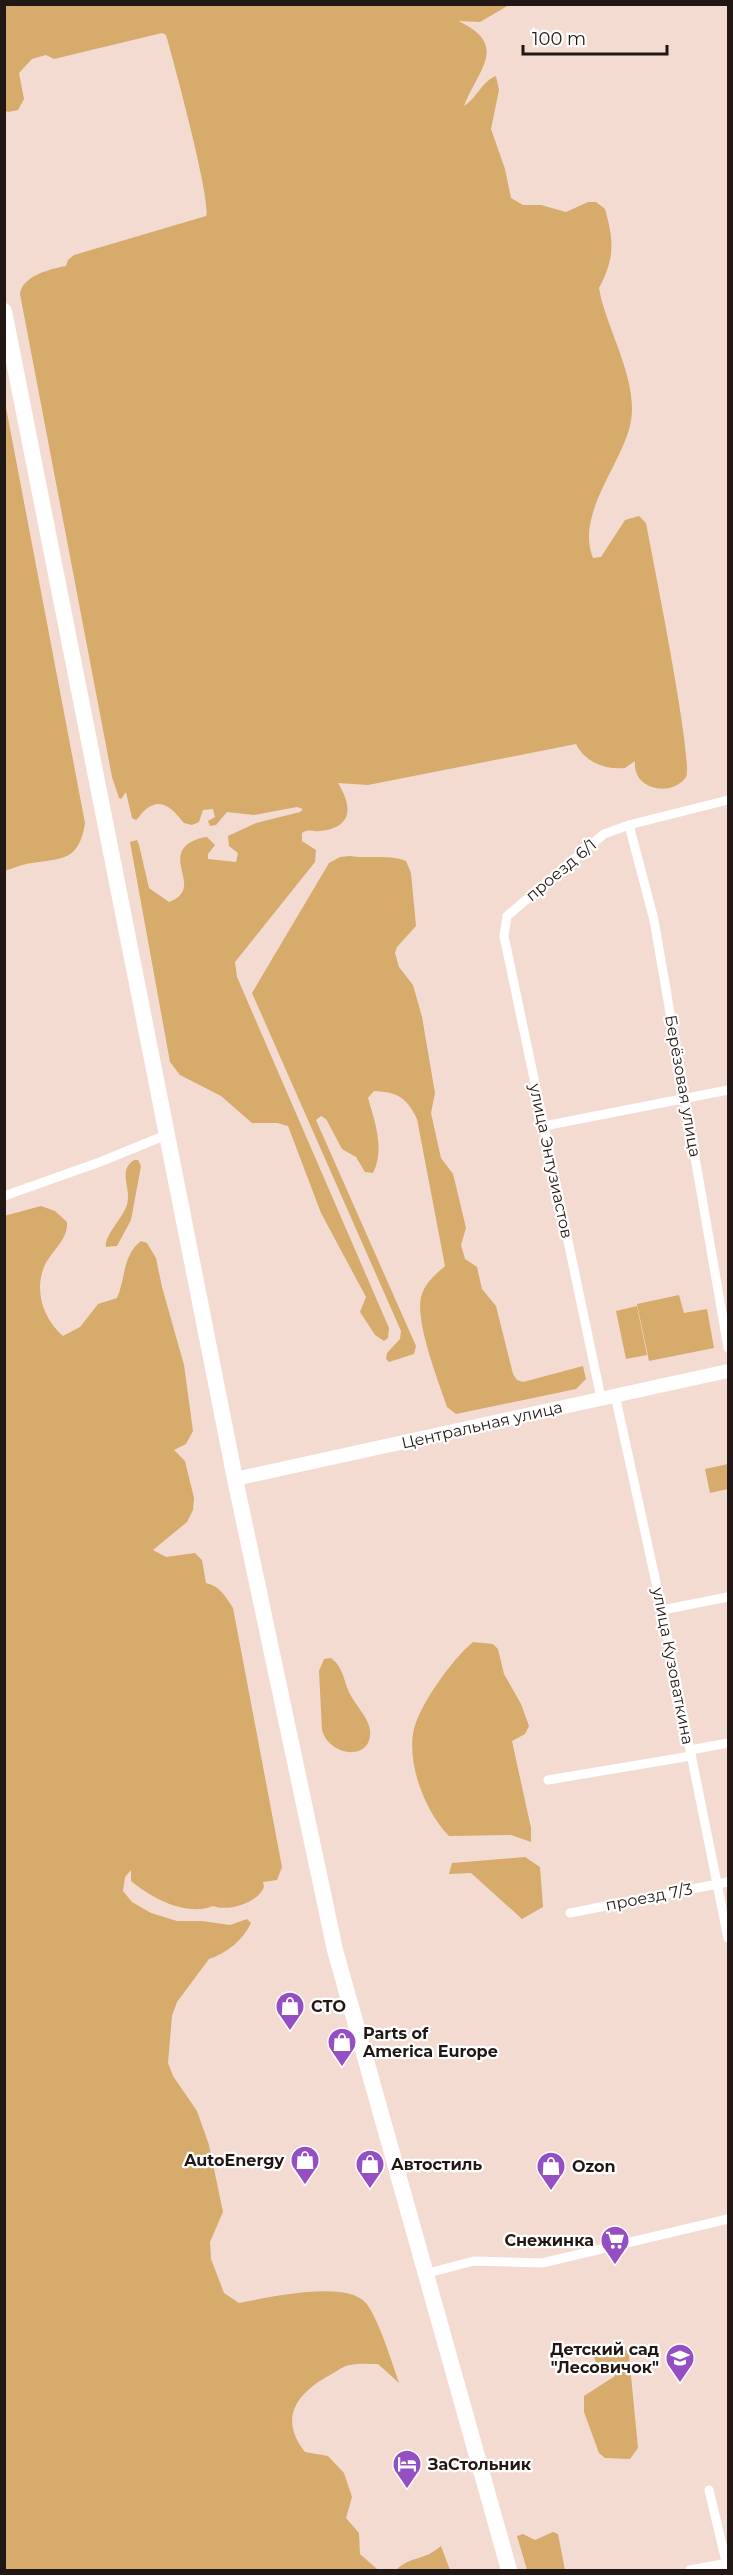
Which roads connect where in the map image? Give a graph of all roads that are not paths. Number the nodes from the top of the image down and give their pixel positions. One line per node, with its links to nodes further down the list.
1 (4, 311): 8 (highway)
2 (729, 800): 3 (street, проезд 6/1)
3 (629, 825): 4 (street, проезд 6/1); 6 (street, Берёзовая улица)
4 (504, 922): 7 (street, улица Энтузиастов)
5 (729, 1090): 6 (street)
6 (685, 1098): 7 (street); 10 (street, Берёзовая улица)
7 (544, 1126): 12 (street, улица Энтузиастов)
8 (166, 1135): 9 (street); 13 (highway)
9 (4, 1196)
10 (729, 1348)
11 (729, 1371): 12 (street, Центральная улица)
12 (608, 1397): 13 (street, Центральная улица); 15 (street, улица Кузоваткина)
13 (235, 1479): 24 (highway)
14 (729, 1597): 15 (street)
15 (662, 1610): 17 (street, улица Кузоваткина)
16 (729, 1743): 17 (street)
17 (690, 1753): 18 (street); 20 (street, улица Кузоваткина)
18 (548, 1780)
19 (729, 1882): 20 (street, проезд 7/3)
20 (716, 1884): 21 (street, проезд 7/3); 22 (street, улица Кузоваткина)
21 (570, 1912)
22 (729, 1938)
23 (729, 2219): 24 (street)
24 (424, 2274): 27 (highway)
25 (709, 2490): 26 (street)
26 (727, 2565): 28 (street)
27 (509, 2571)
28 (690, 2571)

